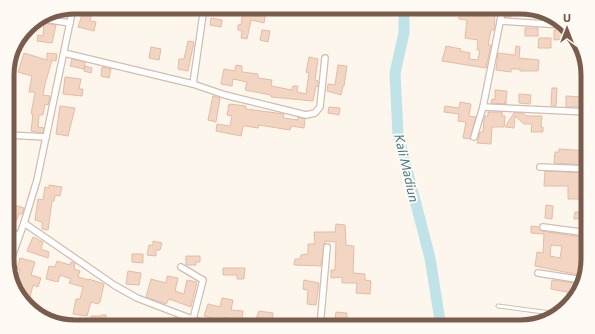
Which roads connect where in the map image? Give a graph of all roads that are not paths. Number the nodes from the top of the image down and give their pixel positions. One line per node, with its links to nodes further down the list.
1 (72, 14): 6 (street)
2 (203, 14): 10 (street)
3 (502, 14): 5 (street)
4 (50, 20): 6 (street)
5 (501, 21): 7 (street); 11 (street)
6 (70, 23): 8 (street)
7 (547, 24)
8 (64, 53): 10 (street); 15 (street)
9 (325, 58): 10 (street)
10 (193, 84)
11 (482, 107): 12 (street); 14 (street)
12 (581, 112)
13 (14, 135): 15 (street)
14 (474, 137)
15 (46, 138): 18 (street)
16 (540, 167): 17 (street)
17 (581, 169)
18 (24, 223): 22 (street); 30 (street)
19 (543, 227): 20 (street)
20 (581, 232)
21 (14, 233): 22 (street)
22 (19, 236): 24 (street)
23 (327, 247): 31 (street)
24 (14, 251)
25 (181, 267): 30 (street)
26 (538, 273): 27 (street)
27 (577, 279)
28 (498, 306): 29 (lane)
29 (548, 313)
30 (193, 320)
31 (321, 320)

